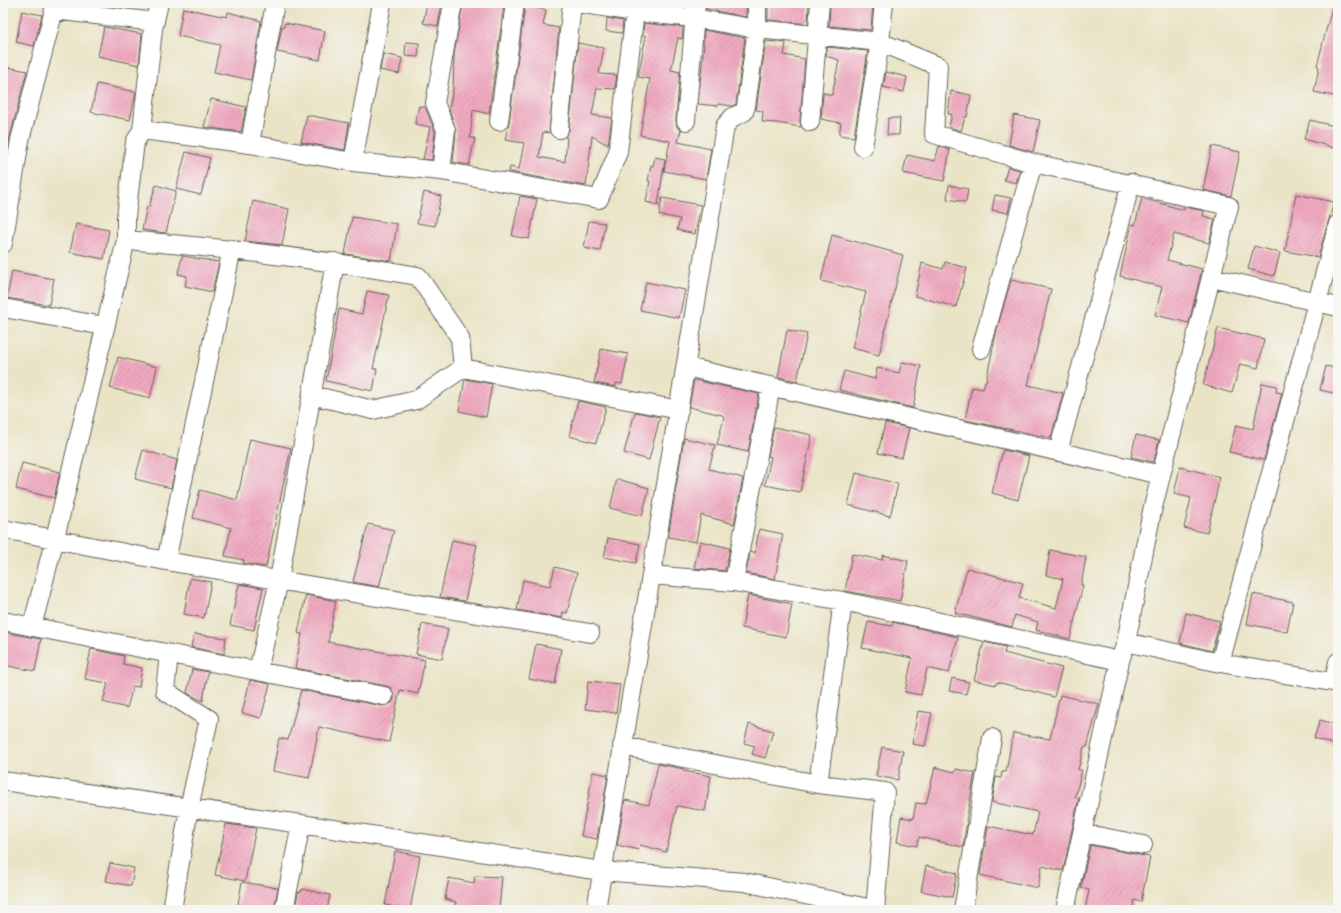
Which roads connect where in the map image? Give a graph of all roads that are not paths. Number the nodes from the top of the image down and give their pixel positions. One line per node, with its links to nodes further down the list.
1 (159, 3): 13 (street)
2 (275, 3): 22 (street)
3 (382, 3): 24 (street)
4 (452, 3): 26 (street)
5 (515, 3): 18 (street)
6 (572, 3): 20 (street)
7 (578, 3): 11 (street)
8 (757, 3): 14 (street)
9 (820, 3): 15 (street)
10 (884, 3): 16 (street)
11 (636, 8): 12 (street); 26 (street)
12 (695, 10): 14 (street); 17 (street)
13 (155, 22): 21 (street); 30 (street)
14 (757, 30): 15 (street); 39 (street)
15 (816, 34): 16 (street); 19 (street)
16 (880, 42): 23 (street); 25 (street)
17 (686, 121)
18 (499, 122)
19 (810, 122)
20 (560, 129)
21 (142, 130): 22 (street); 29 (street)
22 (250, 144): 24 (street)
23 (863, 147)
24 (353, 162): 26 (street)
25 (1033, 163): 27 (street); 38 (street)
26 (440, 171)
27 (1131, 183): 33 (street); 44 (street)
28 (1338, 224): 34 (street)
29 (126, 240): 31 (street); 37 (street)
30 (3, 244)
31 (232, 249): 32 (street); 48 (street)
32 (335, 262): 40 (street); 42 (street)
33 (1211, 277): 34 (street); 45 (street)
34 (1319, 302): 35 (street); 60 (street)
35 (1338, 307)
36 (3, 308): 37 (street)
37 (104, 326): 47 (street)
38 (981, 349)
39 (686, 367): 41 (street); 43 (street)
40 (463, 368): 42 (street); 43 (street)
41 (771, 386): 44 (street); 51 (street)
42 (312, 395): 50 (street)
43 (679, 410): 49 (street)
44 (1058, 452): 45 (street)
45 (1161, 475): 56 (street)
46 (3, 529): 47 (street)
47 (55, 538): 48 (street); 54 (street)
48 (166, 561): 50 (street)
49 (651, 575): 51 (street); 65 (street)
50 (279, 580): 55 (street); 61 (street)
51 (734, 582): 52 (street)
52 (843, 601): 58 (street); 67 (street)
53 (3, 621): 54 (street)
54 (32, 627): 57 (street)
55 (590, 633)
56 (1126, 642): 58 (street); 60 (street)
57 (169, 654): 61 (street); 68 (street)
58 (1120, 661): 70 (street)
59 (1338, 662): 62 (street)
60 (1220, 663): 62 (street)
61 (258, 671): 63 (street)
62 (1336, 682)
63 (384, 696)
64 (992, 738): 77 (street)
65 (622, 746): 67 (street); 72 (street)
66 (3, 781): 68 (street)
67 (818, 784): 76 (street)
68 (188, 808): 69 (street); 73 (street)
69 (301, 824): 72 (street); 74 (street)
70 (1082, 833): 71 (street); 78 (street)
71 (1143, 845)
72 (601, 871): 75 (street); 76 (street)
73 (172, 910)
74 (284, 910)
75 (596, 910)
76 (875, 910)
77 (963, 910)
78 (1065, 910)

